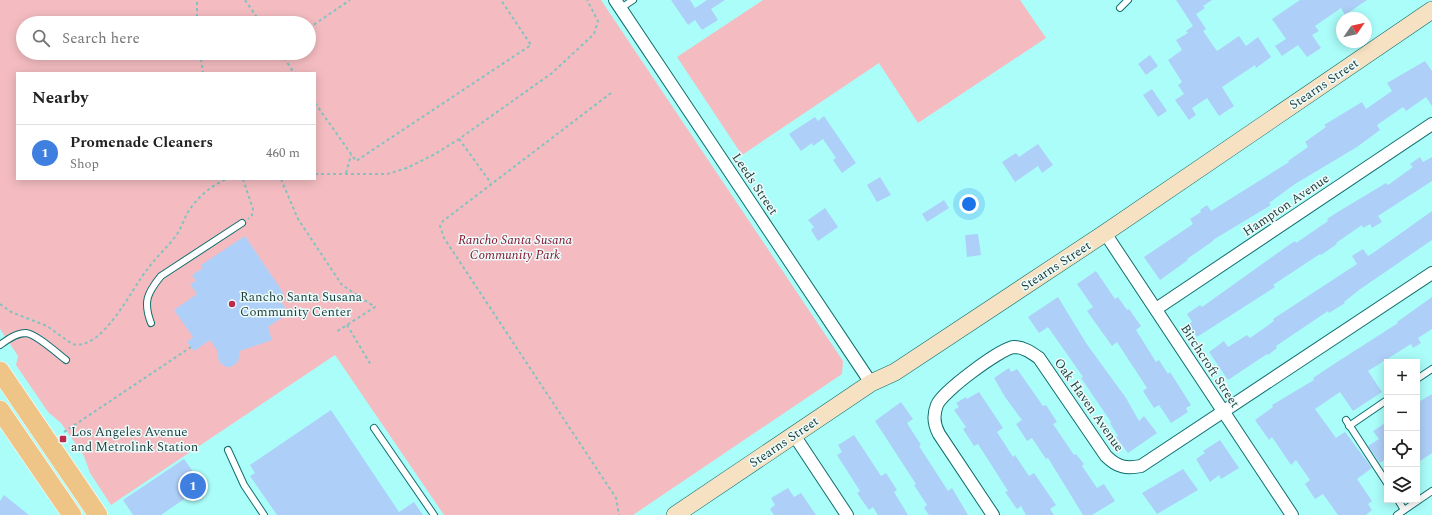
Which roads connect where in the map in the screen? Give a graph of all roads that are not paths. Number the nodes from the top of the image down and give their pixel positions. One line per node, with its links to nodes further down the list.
1 (633, 0): 3 (lane)
2 (1128, 0): 4 (lane)
3 (618, 4): 17 (street, Leeds Street)
4 (1120, 8)
5 (1432, 10): 8 (main road, Stearns Street)
6 (1432, 124): 10 (street, Hampton Avenue)
7 (242, 223): 11 (lane)
8 (1105, 233): 10 (street, Birchcroft Street); 17 (main road, Stearns Street)
9 (1432, 273): 20 (street, Oak Haven Avenue)
10 (1156, 310): 20 (street, Birchcroft Street)
11 (151, 323)
12 (0, 345): 13 (lane)
13 (66, 360)
14 (1432, 369): 16 (lane)
15 (0, 371): 29 (main road)
16 (1420, 377)
17 (871, 383): 22 (main road, Stearns Street)
18 (1384, 402): 24 (lane)
19 (0, 410): 28 (main road)
20 (1223, 411): 34 (street, Oak Haven Avenue); 35 (street, Birchcroft Street)
21 (374, 428): 31 (lane)
22 (794, 435): 32 (main road, Stearns Street); 33 (street)
23 (228, 450): 30 (lane)
24 (1384, 478)
25 (1432, 491): 27 (lane)
26 (1400, 503): 27 (lane)
27 (1404, 510): 36 (lane)
28 (72, 515)
29 (98, 515)
30 (264, 515)
31 (434, 515)
32 (675, 515)
33 (847, 515)
34 (993, 515)
35 (1292, 515)
36 (1397, 515)

